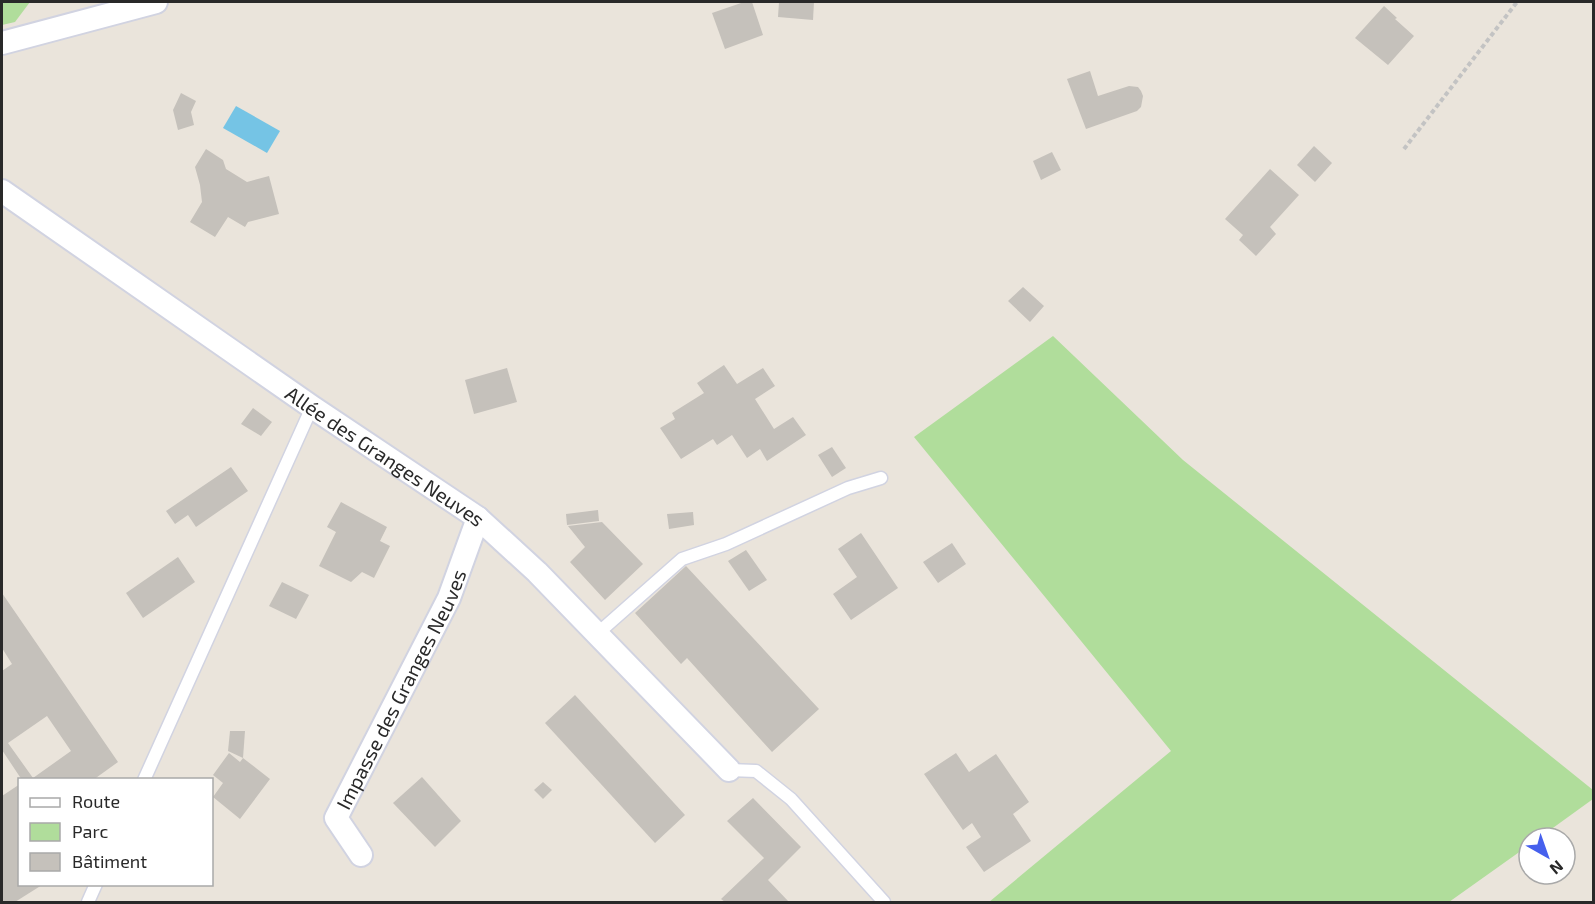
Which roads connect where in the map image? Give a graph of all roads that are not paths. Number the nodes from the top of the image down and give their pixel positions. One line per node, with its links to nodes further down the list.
1 (156, 2): 2 (street)
2 (2, 43)
3 (2, 191): 4 (street, Allée des Granges Neuves)
4 (312, 407): 6 (street, Allée des Granges Neuves); 9 (lane)
5 (881, 478): 7 (lane)
6 (477, 518): 7 (street, Allée des Granges Neuves); 10 (street, Impasse des Granges Neuves)
7 (597, 634): 8 (street, Allée des Granges Neuves)
8 (729, 770): 13 (lane)
9 (145, 778)
10 (361, 855)
11 (96, 886): 12 (lane)
12 (88, 903)
13 (884, 903)

